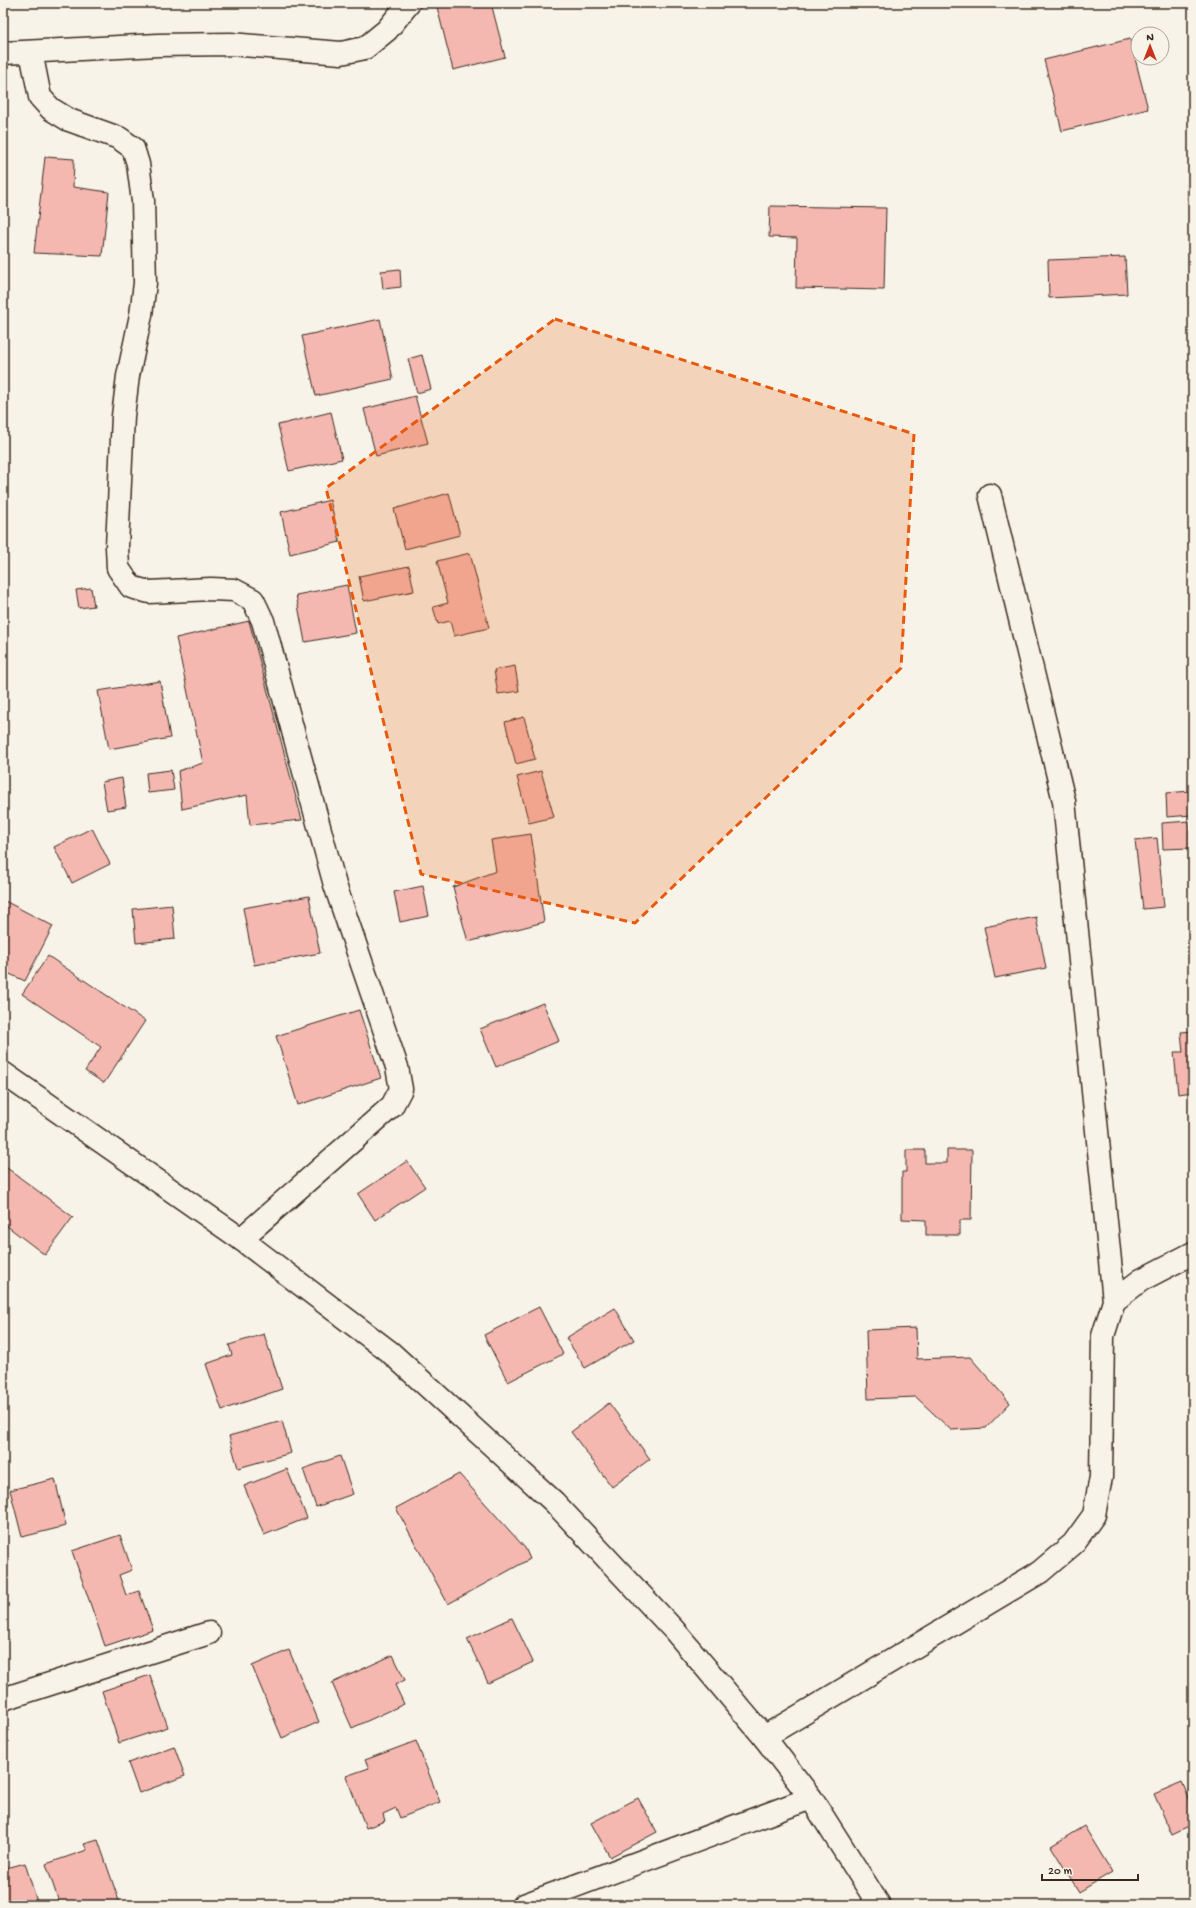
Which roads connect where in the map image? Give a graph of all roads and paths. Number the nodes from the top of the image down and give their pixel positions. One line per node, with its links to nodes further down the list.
1 (409, 3): 2 (street)
2 (31, 52): 3 (street); 6 (street)
3 (3, 53)
4 (990, 495): 8 (street)
5 (3, 1073): 6 (street)
6 (241, 1239): 11 (street)
7 (1193, 1253): 8 (street)
8 (1114, 1301): 11 (street)
9 (209, 1634): 10 (street)
10 (3, 1699)
11 (764, 1737): 12 (street)
12 (811, 1798): 13 (street); 14 (street)
13 (524, 1905)
14 (879, 1905)

